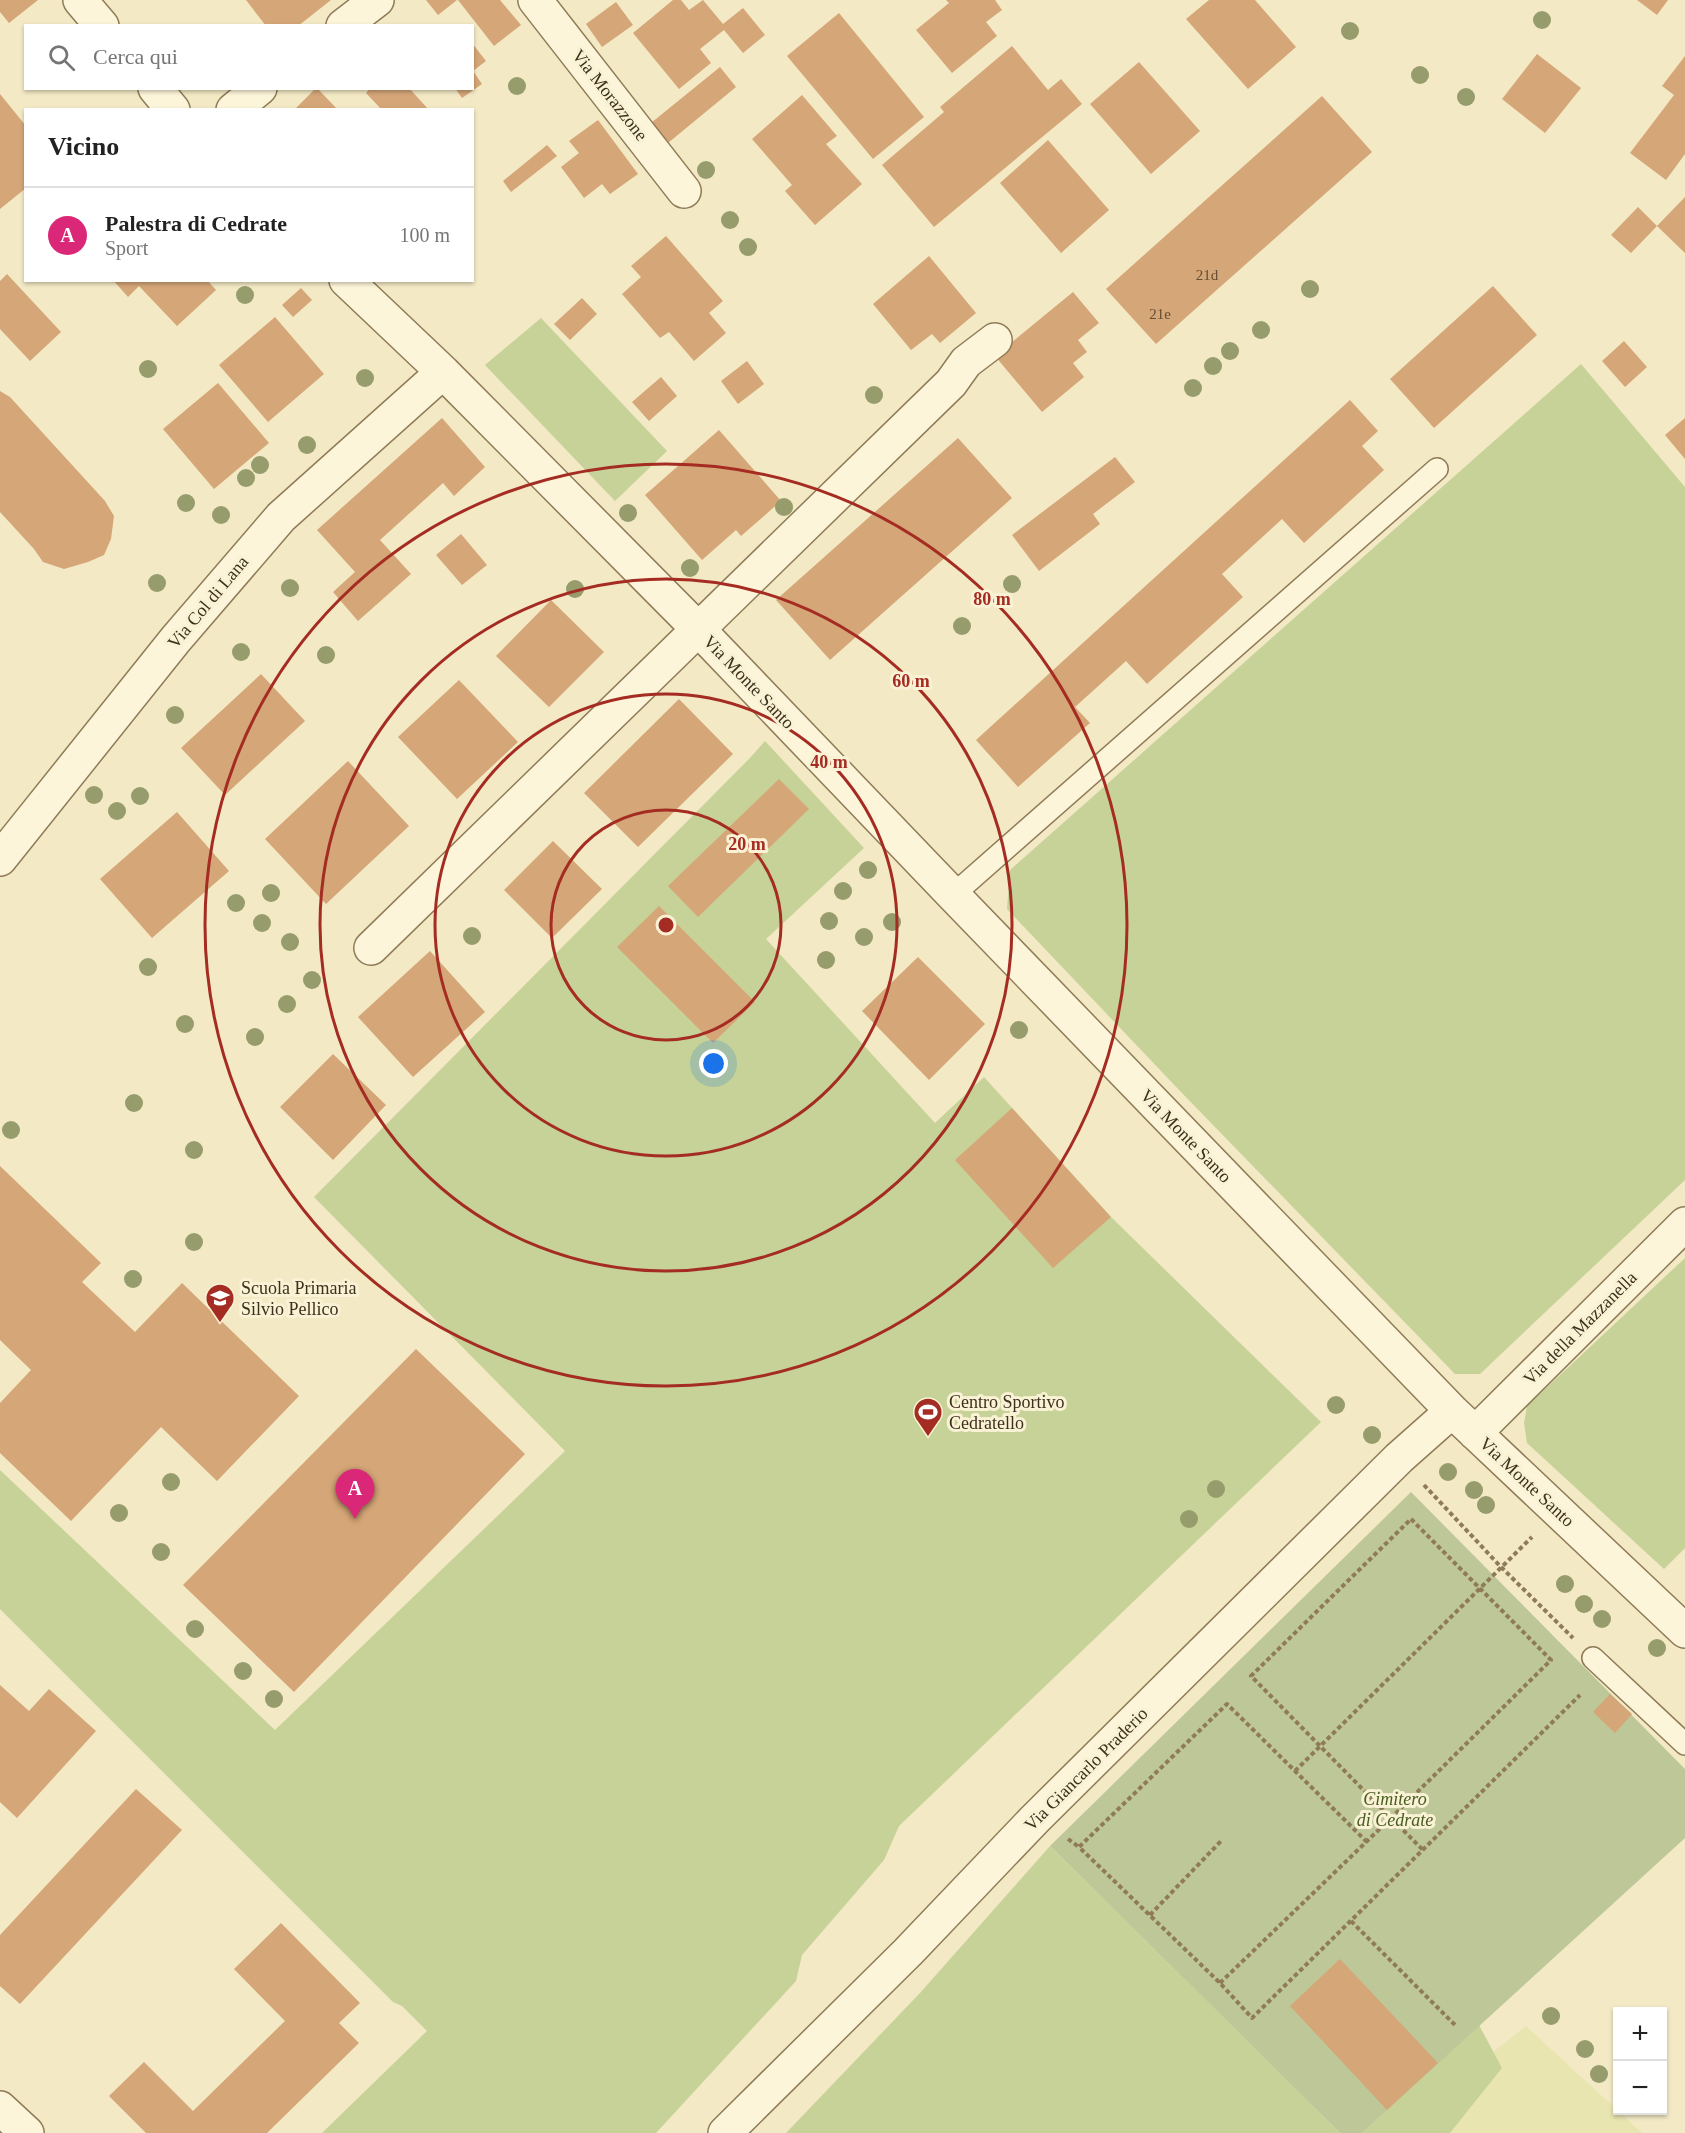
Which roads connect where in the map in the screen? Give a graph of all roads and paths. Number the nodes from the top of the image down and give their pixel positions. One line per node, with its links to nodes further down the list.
1 (80, 0): 4 (street)
2 (377, 0): 5 (street)
3 (535, 0): 10 (street, Via Morazzone)
4 (100, 24)
5 (346, 24)
6 (157, 90): 8 (street)
7 (258, 90): 9 (street)
8 (171, 108)
9 (235, 108)
10 (684, 190)
11 (348, 282): 13 (street, Via Monte Santo)
12 (995, 340): 15 (street, Via Monte Santo)
13 (443, 372): 15 (street, Via Monte Santo); 16 (street, Via Col di Lana)
14 (1437, 469): 17 (lane)
15 (699, 630): 17 (street, Via Monte Santo); 18 (street, Via Monte Santo)
16 (0, 859)
17 (953, 896): 20 (street, Via Monte Santo)
18 (371, 948)
19 (1685, 1224): 20 (street, Via della Mazzanella)
20 (1464, 1422): 21 (street, Via Giancarlo Praderio); 22 (street, Via Monte Santo)
21 (1399, 1458): 23 (path); 41 (street, Via Giancarlo Praderio)
22 (1558, 1511): 23 (path); 25 (street, Via Monte Santo)
23 (1501, 1567): 24 (path); 26 (path)
24 (1480, 1588): 29 (path); 29 (path); 31 (path)
25 (1685, 1630)
26 (1593, 1658): 28 (lane)
27 (1580, 1695): 34 (path)
28 (1685, 1744)
29 (1320, 1746): 30 (path); 31 (path)
30 (1295, 1771): 33 (path); 35 (path)
31 (1391, 1818): 33 (path); 34 (path)
32 (1222, 1840): 35 (path)
33 (1367, 1842): 37 (path)
34 (1423, 1850): 36 (path)
35 (1150, 1915): 37 (path)
36 (1351, 1921): 37 (path); 38 (path)
37 (1220, 1983)
38 (1455, 2025)
39 (0, 2108): 40 (street)
40 (27, 2133)
41 (725, 2133)

